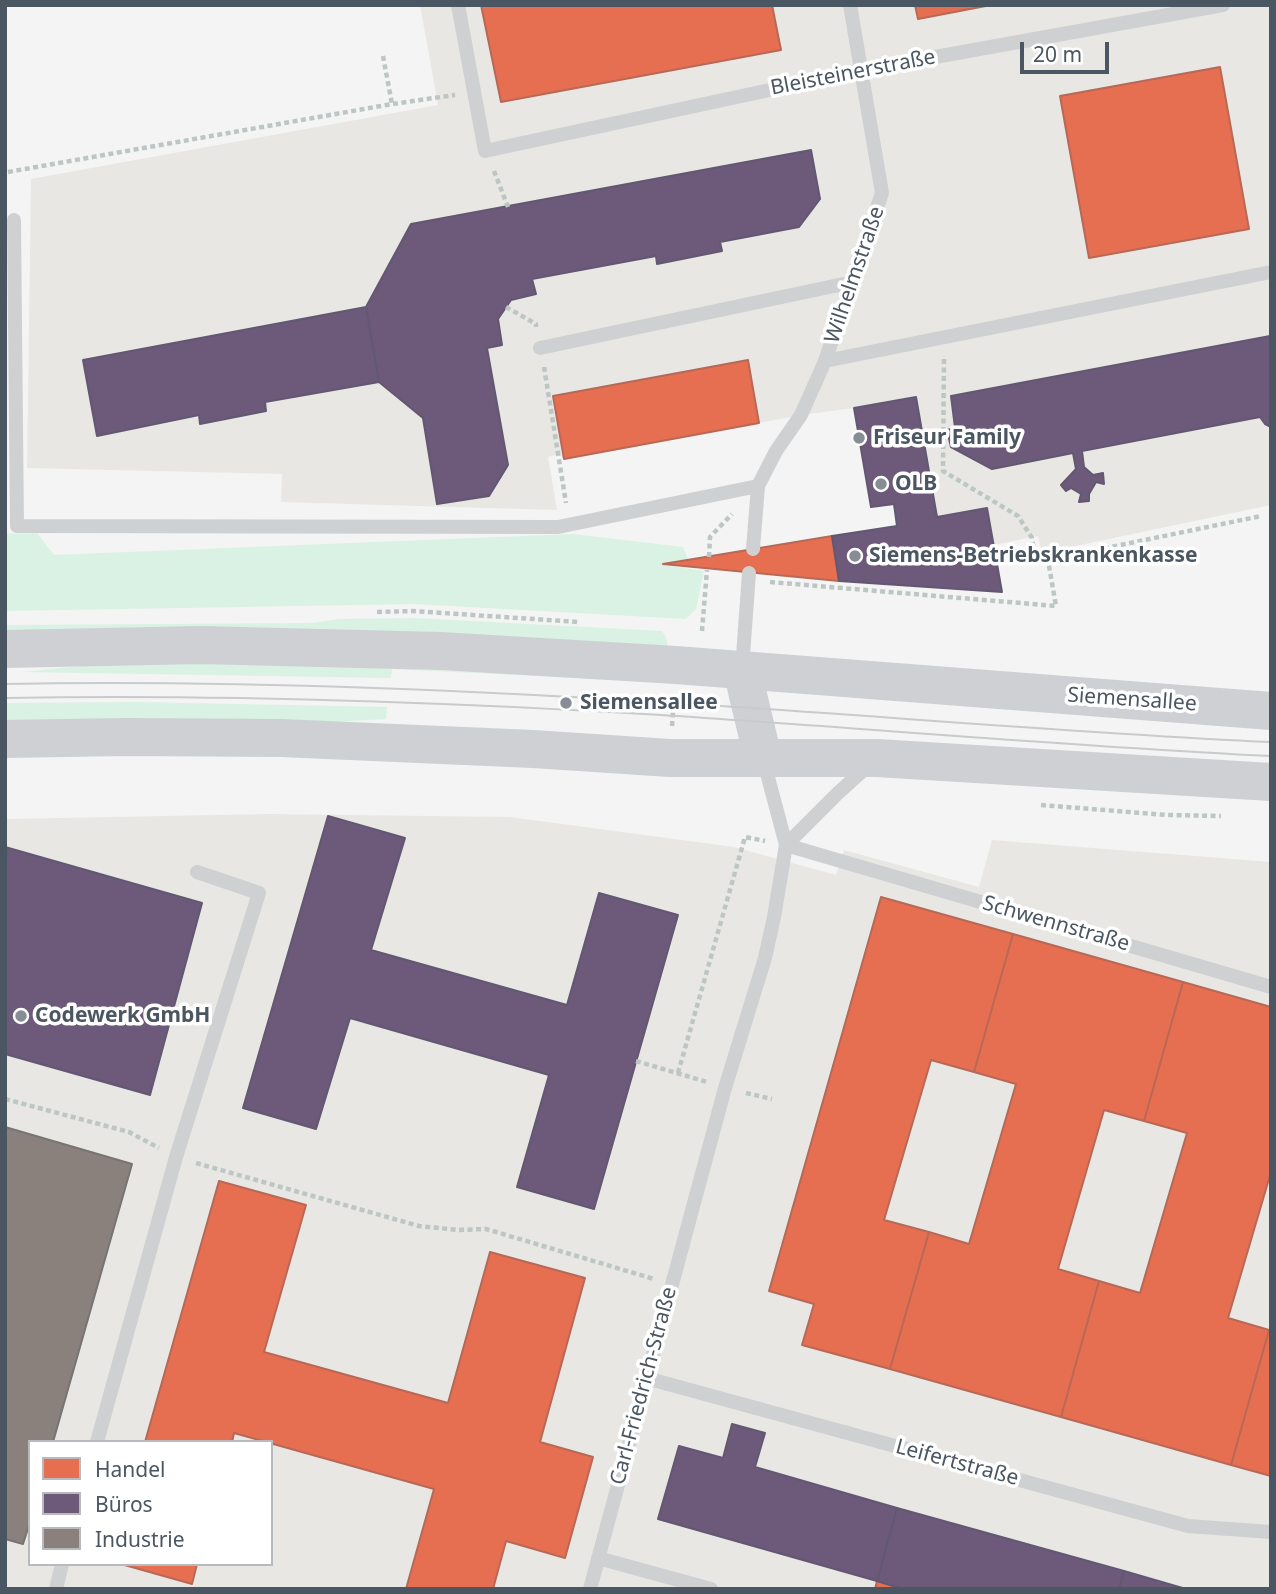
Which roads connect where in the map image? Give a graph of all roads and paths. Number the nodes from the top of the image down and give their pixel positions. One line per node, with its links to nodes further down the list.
1 (458, 5): 8 (lane)
2 (850, 5): 5 (lane, Wilhelmstraße)
3 (1223, 5): 5 (lane, Bleisteinerstraße)
4 (383, 56): 7 (path)
5 (863, 70): 8 (lane, Bleisteinerstraße); 13 (lane, Wilhelmstraße)
6 (437, 97): 7 (path)
7 (392, 104): 9 (path)
8 (485, 151): 10 (path)
9 (8, 172)
10 (508, 207)
11 (14, 220): 20 (lane)
12 (1271, 272): 15 (lane)
13 (853, 282): 16 (lane); 17 (lane, Wilhelmstraße)
14 (506, 307): 16 (path)
15 (944, 337): 17 (lane); 23 (path)
16 (540, 348): 20 (path)
17 (825, 361): 18 (lane, Wilhelmstraße)
18 (758, 486): 20 (lane); 21 (lane); 22 (path)
19 (1261, 516): 23 (path)
20 (564, 526)
21 (753, 549)
22 (709, 557)
23 (1048, 560): 25 (path)
24 (708, 570): 26 (path)
25 (749, 577): 29 (lane)
26 (702, 631)
27 (5, 649): 28 (main road, Siemensallee)
28 (677, 665): 29 (main road, Siemensallee); 32 (path)
29 (742, 670): 30 (main road, Siemensallee); 33 (main road)
30 (1271, 711)
31 (5, 738): 32 (main road)
32 (670, 758): 33 (main road)
33 (763, 758): 34 (main road); 36 (lane)
34 (877, 758): 35 (main road); 36 (lane)
35 (1271, 782)
36 (786, 845): 38 (lane, Schwennstraße); 39 (path); 42 (lane, Carl-Friedrich-Straße)
37 (197, 872): 41 (lane)
38 (1271, 987)
39 (678, 1073)
40 (5, 1100): 41 (path)
41 (176, 1157): 42 (path); 44 (lane)
42 (671, 1285): 43 (lane, Carl-Friedrich-Straße)
43 (646, 1378): 45 (lane, Leifertstraße); 46 (lane, Carl-Friedrich-Straße)
44 (98, 1440)
45 (1271, 1532)
46 (598, 1558): 49 (lane, Carl-Friedrich-Straße); 50 (lane)
47 (62, 1566): 48 (lane)
48 (56, 1589)
49 (590, 1589)
50 (711, 1589)

